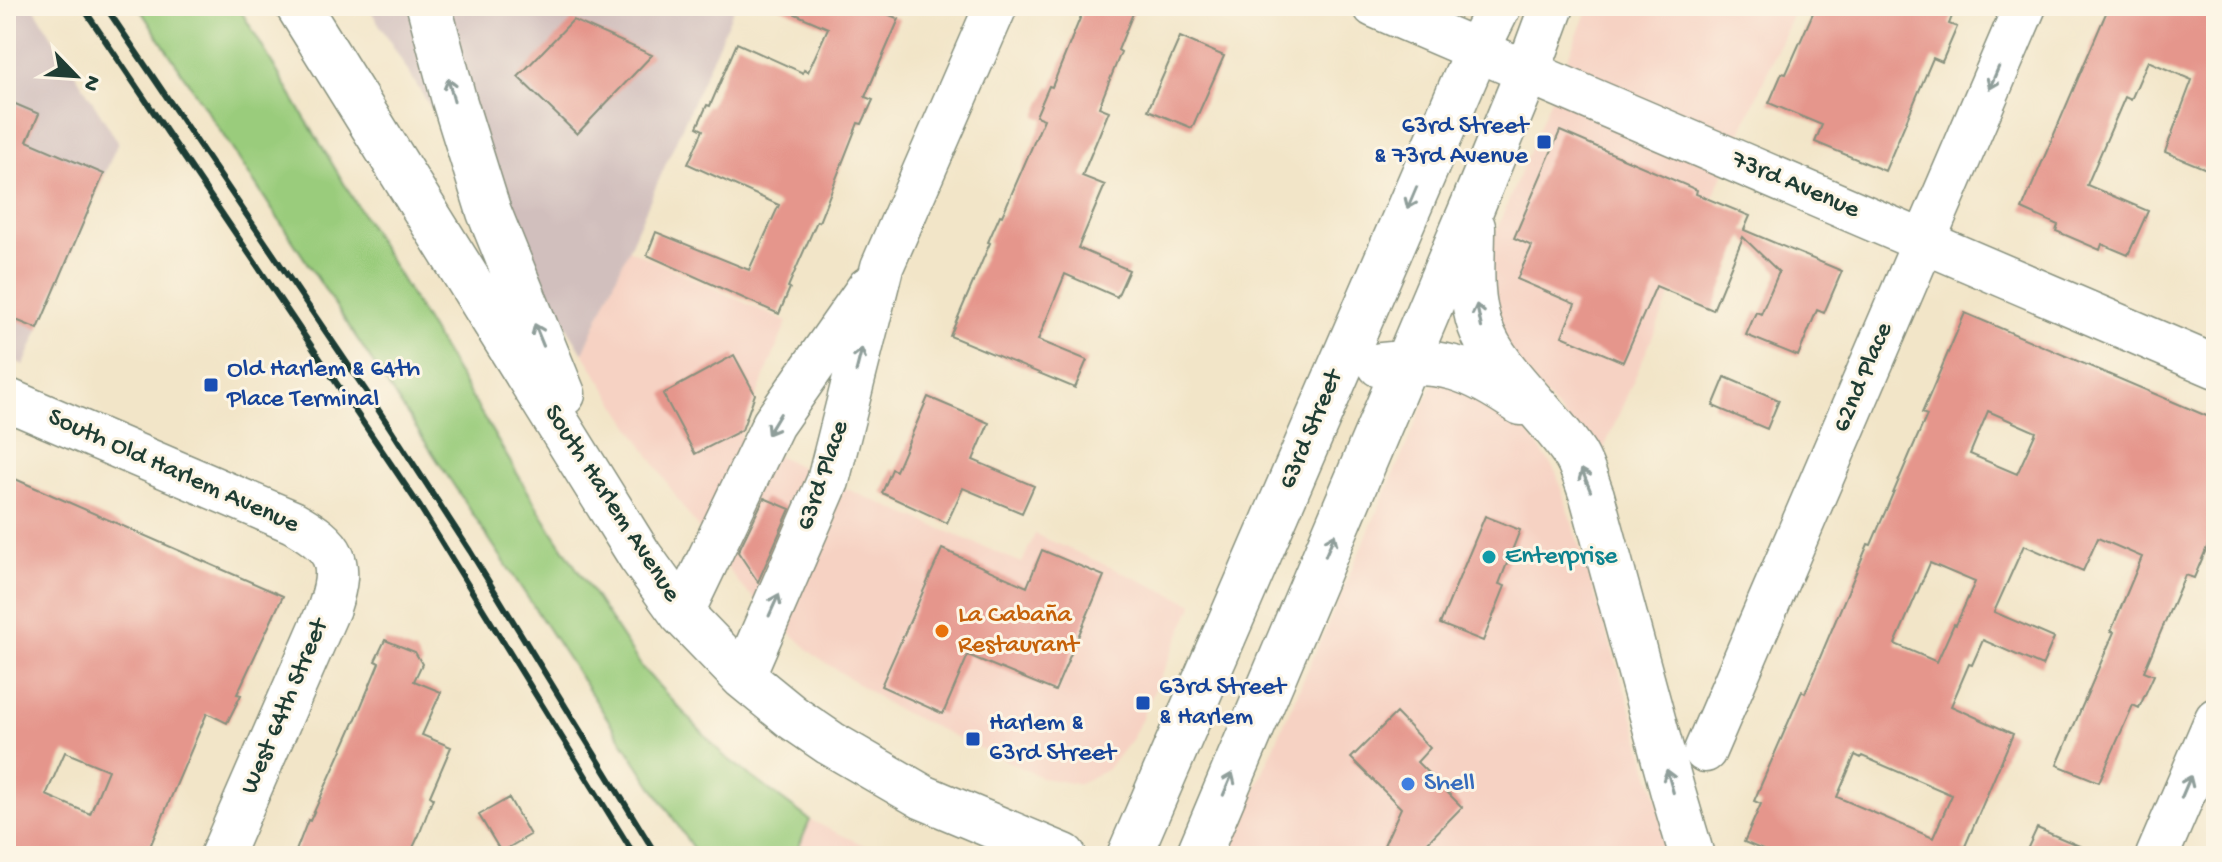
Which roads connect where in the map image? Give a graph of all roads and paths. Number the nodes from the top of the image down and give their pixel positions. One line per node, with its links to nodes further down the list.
1 (298, 6): 18 (main road, South Harlem Avenue)
2 (429, 6): 18 (main road, one-way to 2)
3 (996, 6): 12 (street, 63rd Place)
4 (1374, 6): 8 (street, 73rd Avenue)
5 (1499, 6): 8 (main road, 63rd Street)
6 (1552, 6): 9 (main road)
7 (2025, 6): 11 (street, 62nd Place, one-way to 11)
8 (1477, 50): 9 (street, 73rd Avenue); 16 (main road, 63rd Street, one-way to 16)
9 (1528, 71): 10 (main road); 11 (street, 73rd Avenue)
10 (1473, 205): 13 (main road); 17 (main road, one-way to 10)
11 (1923, 241): 14 (street, 73rd Avenue); 23 (street, 62nd Place)
12 (882, 267): 20 (street, 63rd Place, one-way to 20); 21 (street, 63rd Place, one-way to 12)
13 (1407, 362): 16 (main road); 17 (main road); 27 (main road, one-way to 13)
14 (2216, 367)
15 (6, 399): 19 (street, South Old Harlem Avenue)
16 (1321, 408): 26 (main road, 63rd Street)
17 (1553, 425): 28 (main road, one-way to 17)
18 (596, 486): 20 (main road, South Harlem Avenue)
19 (333, 555): 24 (street, West 64th Street)
20 (682, 614): 21 (main road, South Harlem Avenue)
21 (743, 677): 25 (main road, South Harlem Avenue)
22 (2216, 719): 29 (street, one-way to 22)
23 (1705, 751)
24 (221, 856)
25 (1064, 856)
26 (1129, 856)
27 (1198, 856)
28 (1692, 856)
29 (2157, 856)

